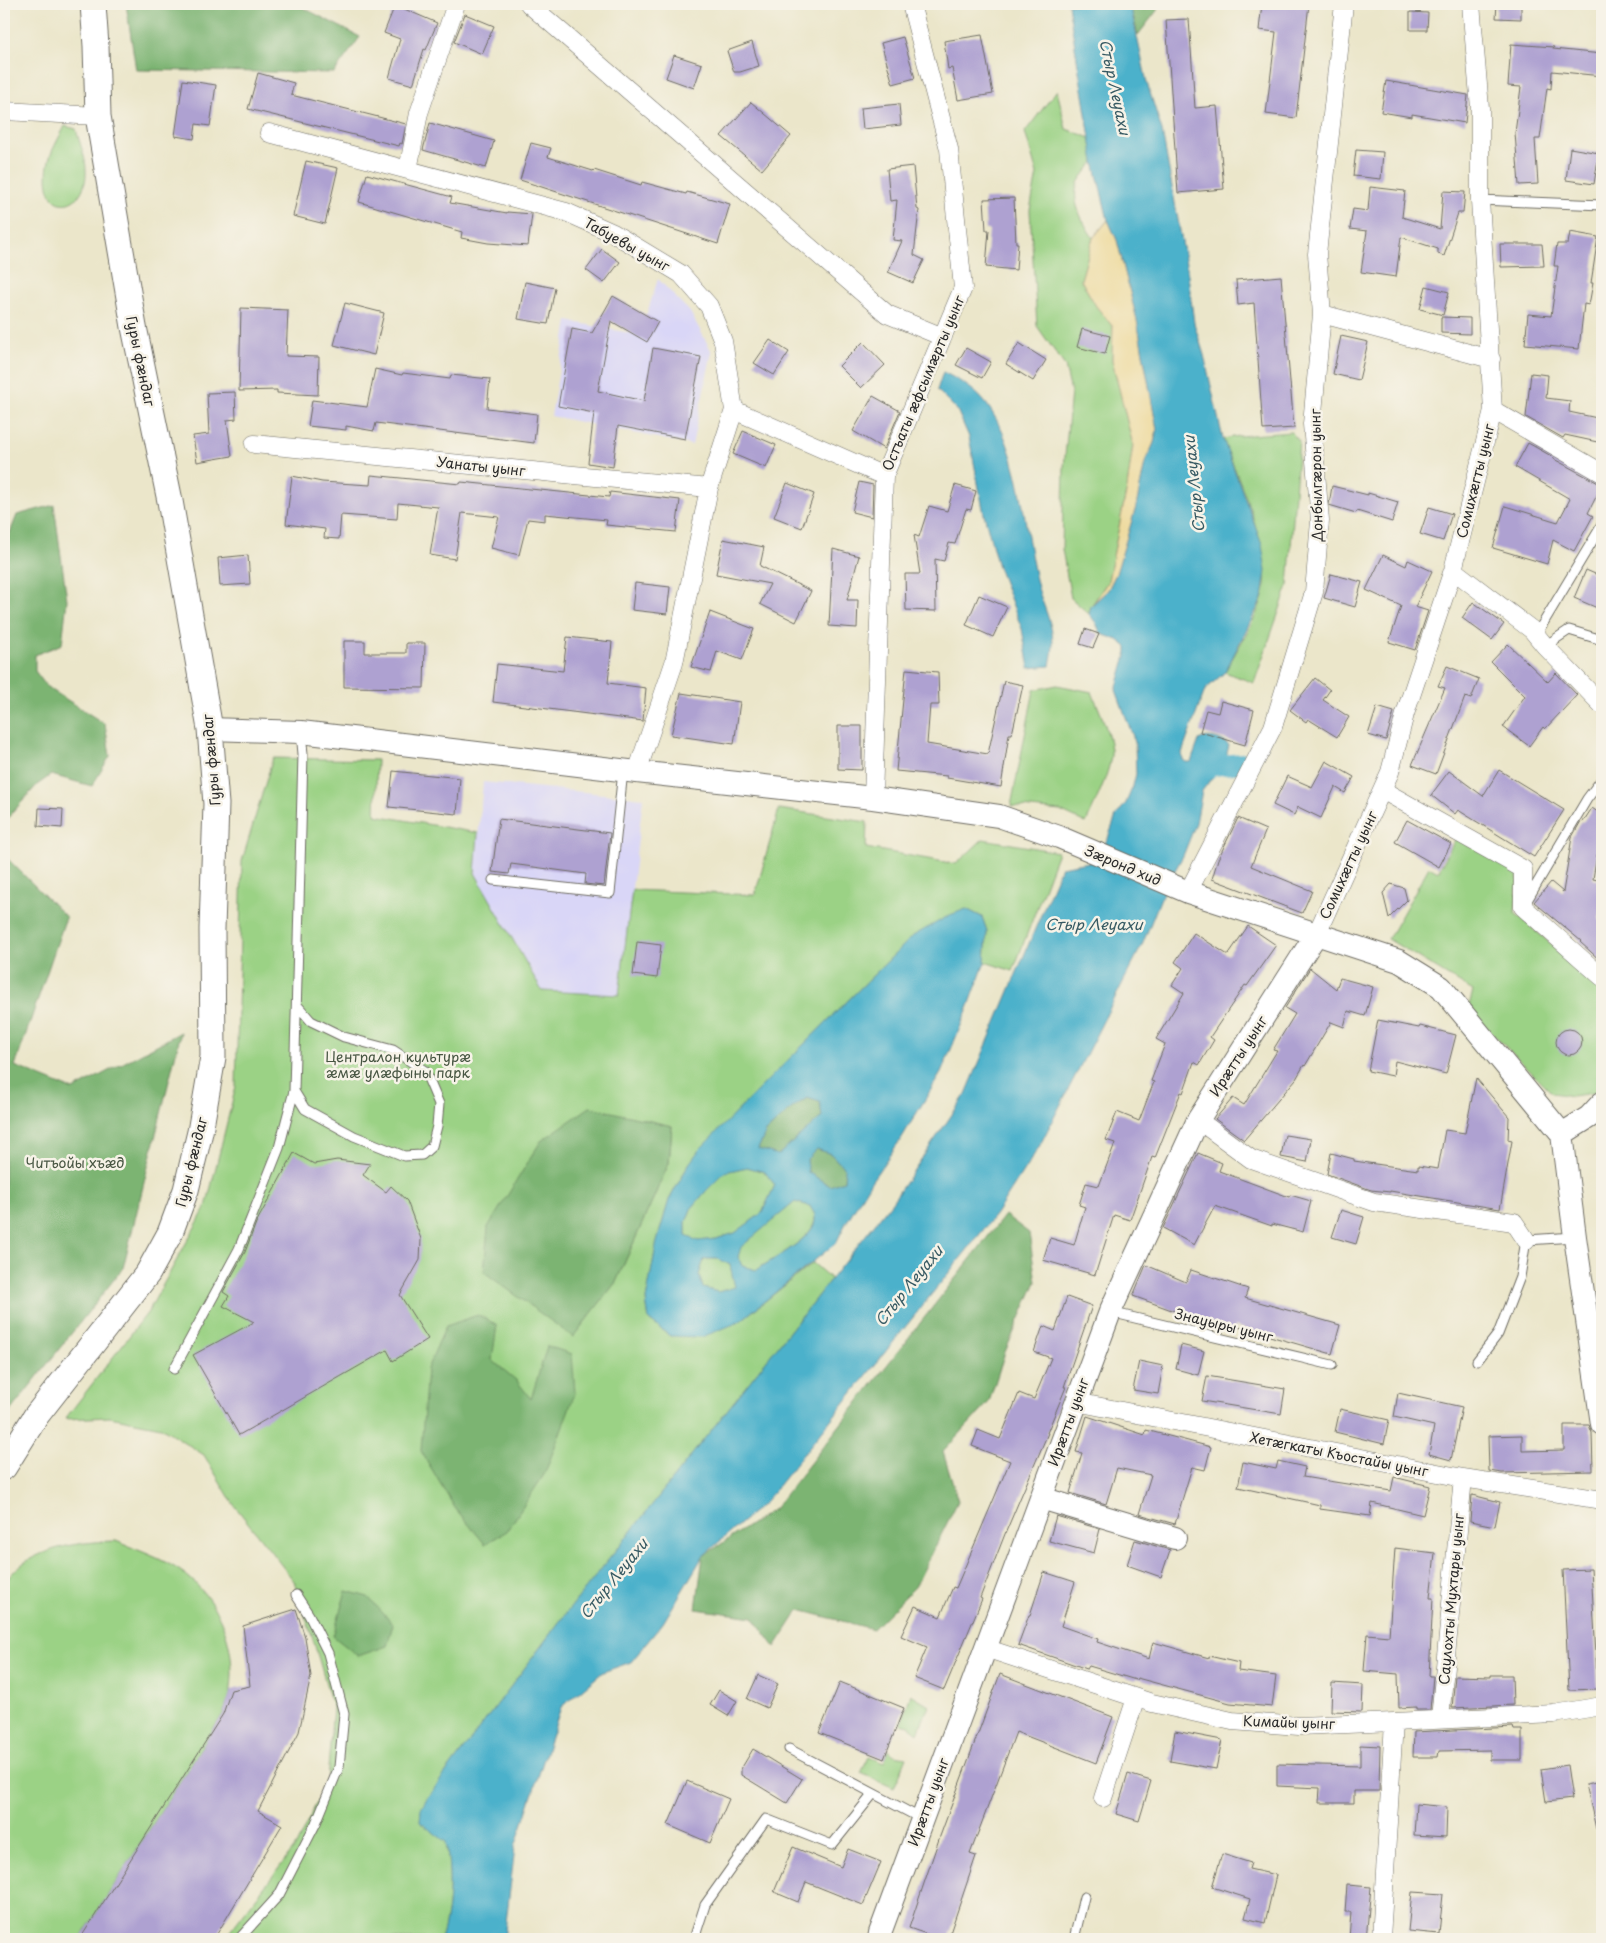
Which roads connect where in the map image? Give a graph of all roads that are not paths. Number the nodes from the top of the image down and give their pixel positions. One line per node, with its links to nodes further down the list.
1 (93, 4): 8 (main road, Гуры фӕндаг)
2 (456, 4): 10 (street)
3 (529, 4): 14 (street)
4 (911, 4): 14 (street, Остъаты æфсымæрты уынг)
5 (1344, 4): 13 (street, Донбылгæрон уынг)
6 (1472, 4): 11 (street, Сомихæгты уынг)
7 (4, 111): 8 (street)
8 (98, 116): 27 (main road, Гуры фӕндаг)
9 (270, 133): 10 (street, Табуевы уынг)
10 (408, 170): 16 (street, Табуевы уынг)
11 (1480, 200): 12 (lane); 15 (street, Сомихæгты уынг)
12 (1602, 205)
13 (1322, 314): 15 (street); 34 (street, Донбылгæрон уынг)
14 (943, 337): 20 (street, Остъаты æфсымæрты уынг)
15 (1491, 359): 17 (street, Сомихæгты уынг)
16 (734, 410): 20 (street); 21 (street)
17 (1493, 410): 19 (street); 23 (street, Сомихæгты уынг)
18 (254, 444): 21 (street, Уанаты уынг)
19 (1602, 474)
20 (884, 476): 32 (street, Остъаты æфсымæрты уынг)
21 (709, 488): 29 (street)
22 (1602, 524): 24 (lane)
23 (1453, 570): 24 (street); 31 (street, Сомихæгты уынг)
24 (1540, 640): 25 (lane); 26 (street)
25 (1602, 640)
26 (1602, 705)
27 (210, 729): 28 (street, Зæронд хид); 51 (main road, Гуры фӕндаг)
28 (301, 732): 29 (street, Зæронд хид); 38 (lane)
29 (630, 771): 32 (street, Зæронд хид); 33 (lane)
30 (1602, 779): 35 (lane)
31 (1382, 790): 35 (street); 36 (street, Сомихæгты уынг)
32 (873, 798): 34 (street, Зæронд хид)
33 (493, 880)
34 (1188, 892): 36 (street, Зæронд хид)
35 (1523, 907): 37 (street)
36 (1317, 933): 41 (street, Ирæтты уынг); 42 (street, Зæронд хид)
37 (1602, 977)
38 (296, 1004): 39 (lane); 39 (lane)
39 (294, 1091): 48 (lane)
40 (1602, 1103): 42 (street)
41 (1198, 1120): 44 (street); 45 (street, Ирæтты уынг)
42 (1562, 1134): 43 (street)
43 (1575, 1237): 44 (lane); 50 (street)
44 (1526, 1240): 46 (lane)
45 (1110, 1312): 47 (lane, Знауыры уынг); 49 (street, Ирæтты уынг)
46 (1477, 1361)
47 (1332, 1365)
48 (174, 1369)
49 (1076, 1402): 52 (street, Хетæгкаты Къостайы уынг); 53 (street, Ирæтты уынг)
50 (1602, 1424)
51 (4, 1467)
52 (1463, 1478): 54 (street, Хетæгкаты Къостайы уынг); 60 (street, Саулохты Мухтары уынг)
53 (1040, 1498): 55 (street); 57 (street, Ирæтты уынг)
54 (1602, 1500)
55 (1175, 1538)
56 (296, 1595): 67 (lane)
57 (985, 1648): 58 (street, Кимайы уынг); 65 (street, Ирæтты уынг)
58 (1136, 1698): 61 (street, Кимайы уынг); 64 (street)
59 (1602, 1706): 60 (street, Кимайы уынг)
60 (1440, 1719): 61 (street, Кимайы уынг)
61 (1394, 1722): 71 (street)
62 (789, 1749): 63 (lane)
63 (872, 1794): 65 (lane); 68 (lane)
64 (1103, 1798)
65 (922, 1819): 69 (street, Ирæтты уынг)
66 (1084, 1897): 70 (lane)
67 (240, 1939)
68 (694, 1939)
69 (879, 1939)
70 (1074, 1939)
71 (1381, 1939)

